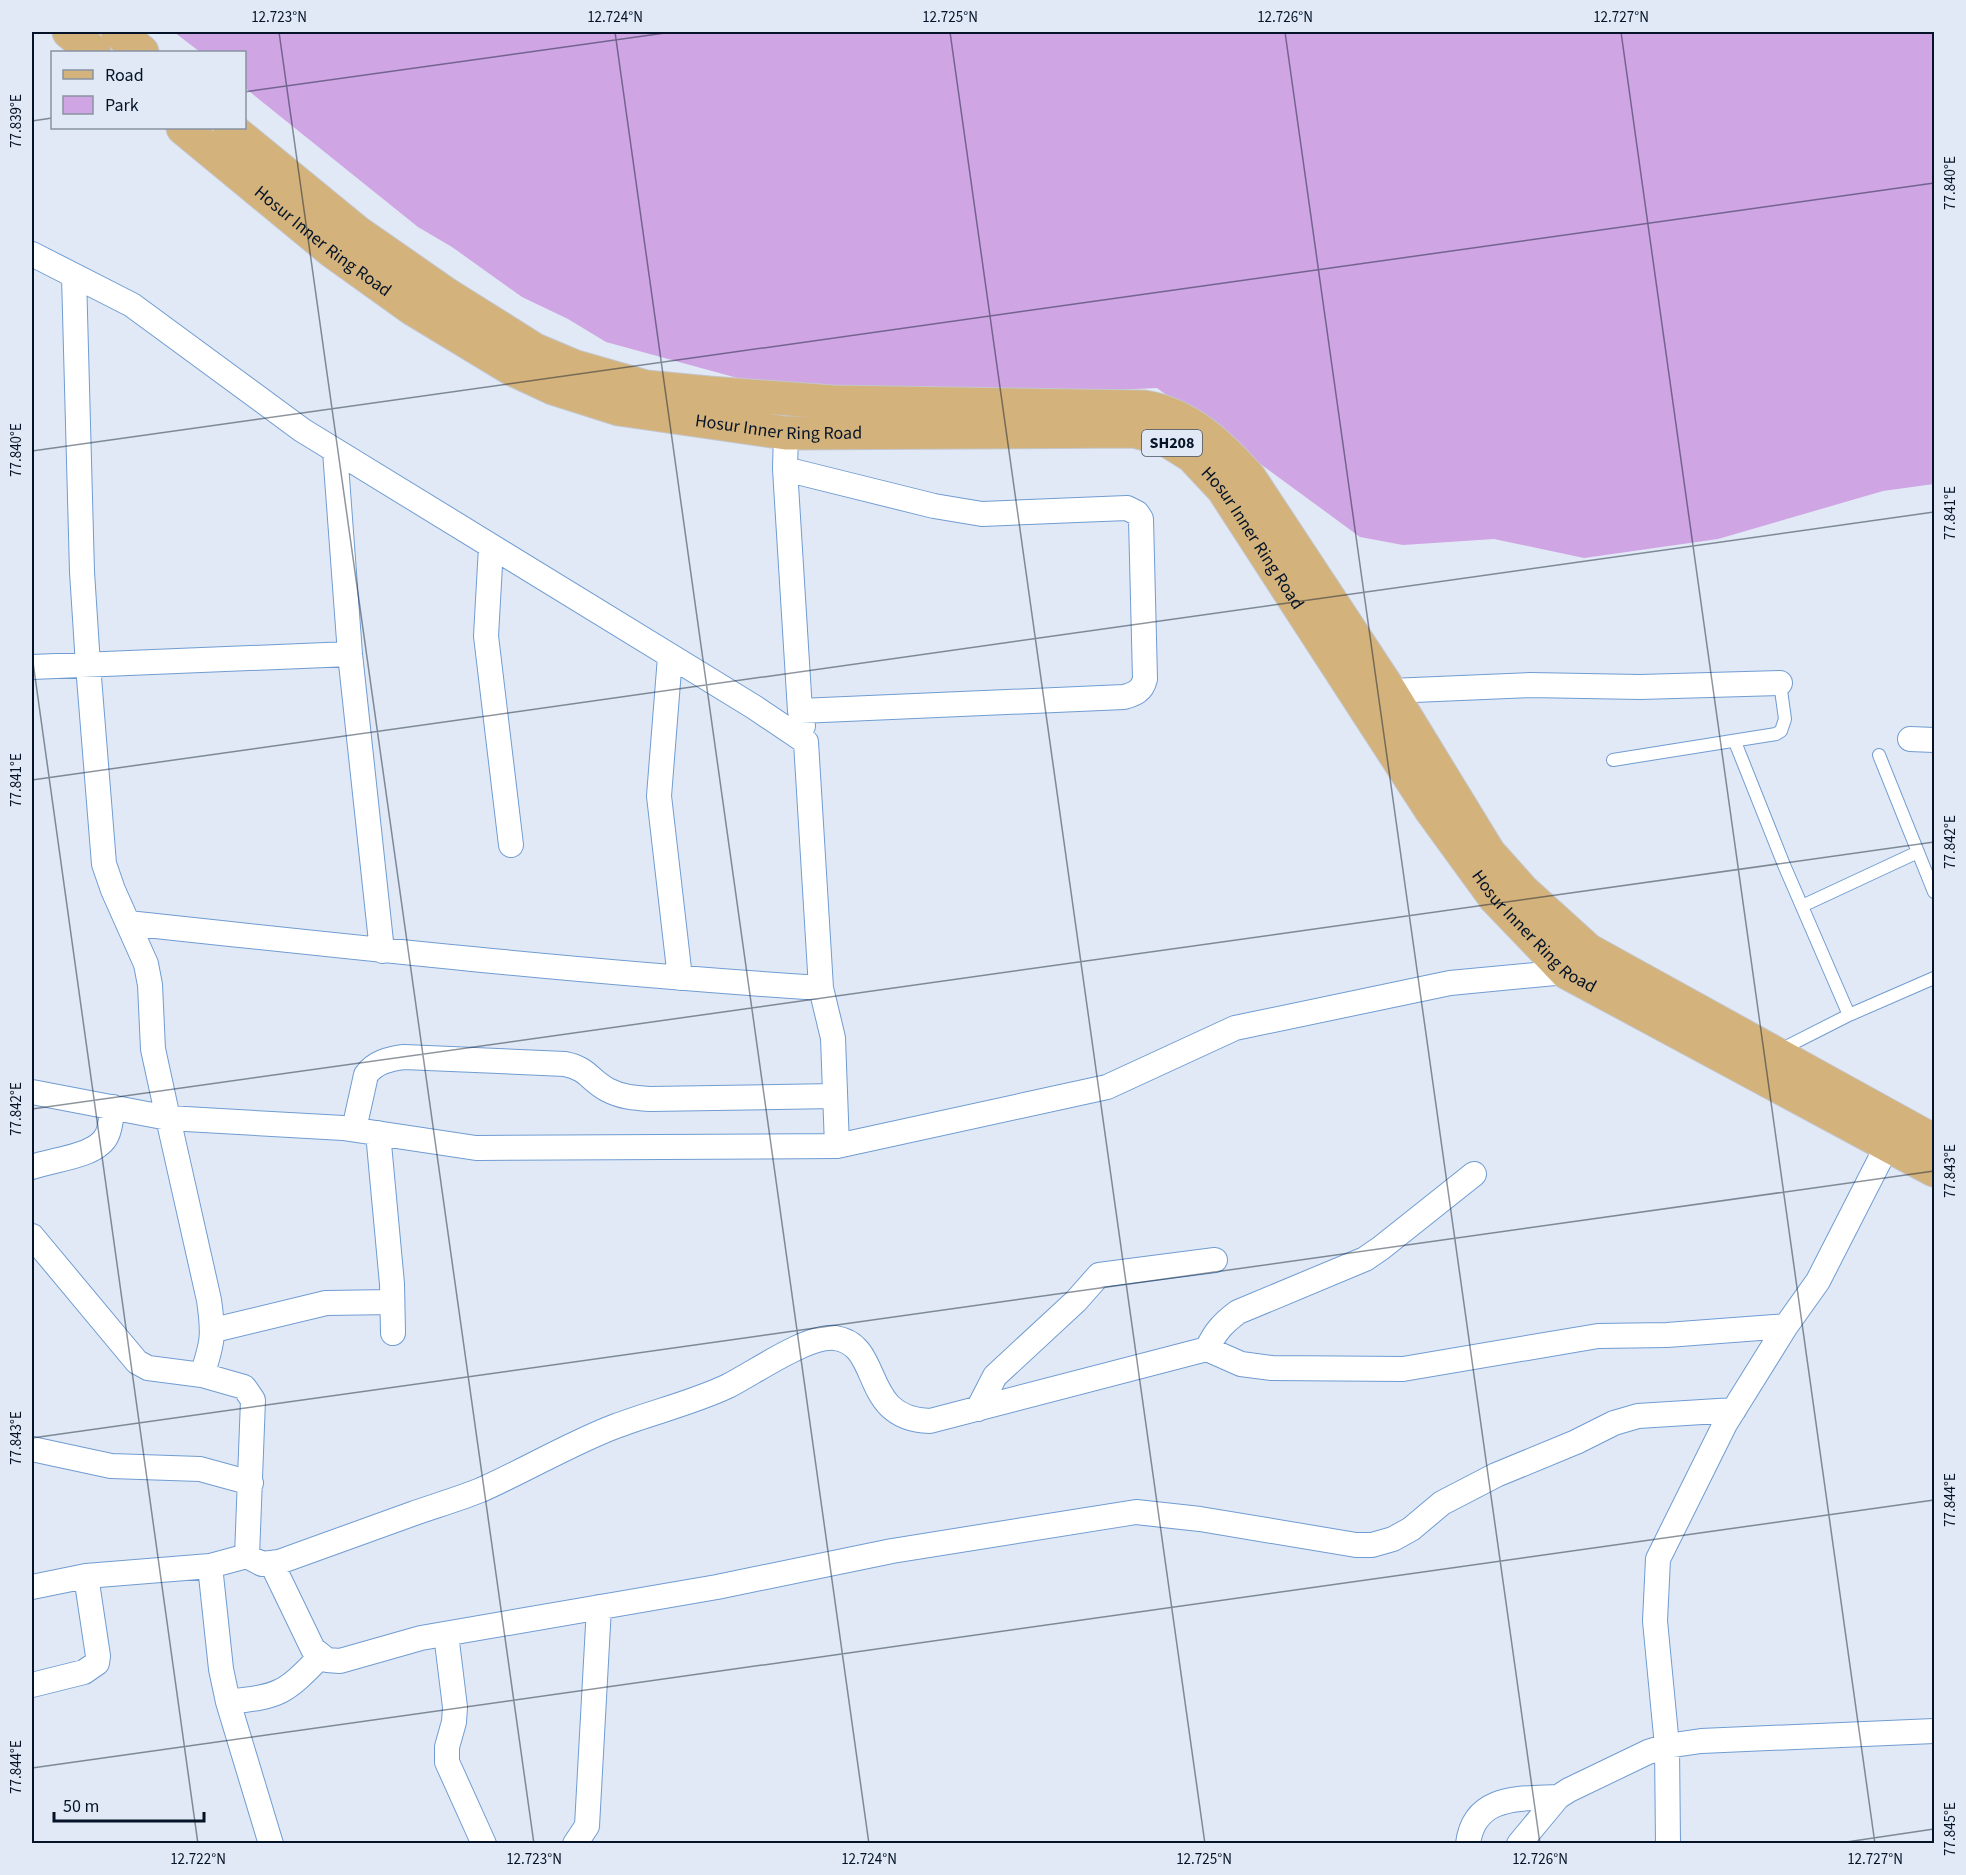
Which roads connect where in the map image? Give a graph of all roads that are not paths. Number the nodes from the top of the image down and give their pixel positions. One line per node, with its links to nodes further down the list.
1 (69, 32): 3 (main road)
2 (118, 32): 4 (main road)
3 (93, 51)
4 (141, 51)
5 (184, 129): 9 (main road, Hosur Inner Ring Road / SH208)
6 (231, 129): 18 (main road, Hosur Inner Ring Road / SH208)
7 (32, 254): 8 (street)
8 (74, 276): 10 (street); 15 (street)
9 (786, 433): 11 (street); 32 (main road, Hosur Inner Ring Road / SH208)
10 (335, 451): 12 (street); 13 (street)
11 (785, 469): 19 (street); 19 (street)
12 (491, 547): 14 (street); 26 (street)
13 (350, 654): 15 (street); 31 (street)
14 (669, 657): 22 (street); 33 (street)
15 (88, 665): 16 (street); 30 (street)
16 (32, 667)
17 (1780, 683): 18 (street); 23 (lane)
18 (1390, 691): 32 (main road, Hosur Inner Ring Road / SH208)
19 (800, 711): 22 (street)
20 (1910, 739): 21 (street)
21 (1935, 740)
22 (806, 742): 35 (street)
23 (1735, 742): 25 (lane); 29 (lane)
24 (1879, 755): 27 (lane)
25 (1613, 760)
26 (511, 845)
27 (1918, 852): 28 (lane); 29 (lane)
28 (1935, 891)
29 (1802, 906): 36 (lane)
30 (128, 923): 31 (street); 41 (street)
31 (382, 951): 33 (street)
32 (1577, 961): 37 (main road, Hosur Inner Ring Road / SH208); 45 (main road, Hosur Inner Ring Road / SH208); 46 (street)
33 (680, 978): 35 (street)
34 (1935, 978): 36 (lane)
35 (821, 988): 39 (street)
36 (1849, 1015): 37 (lane)
37 (1774, 1053): 44 (main road, Hosur Inner Ring Road / SH208)
38 (32, 1092): 40 (street)
39 (835, 1096): 42 (street); 46 (street)
40 (113, 1107): 41 (street); 47 (street)
41 (168, 1118): 42 (street); 54 (street)
42 (354, 1129): 43 (street)
43 (378, 1133): 46 (street); 52 (street)
44 (1935, 1141)
45 (1888, 1144): 48 (main road, Hosur Inner Ring Road / SH208); 53 (street)
46 (837, 1146)
47 (32, 1167)
48 (1935, 1170)
49 (1474, 1174): 56 (street)
50 (32, 1236): 57 (street)
51 (1215, 1260): 58 (street)
52 (392, 1302): 54 (street); 55 (street)
53 (1786, 1326): 56 (street); 59 (street)
54 (213, 1330): 57 (street)
55 (393, 1333)
56 (1208, 1349): 58 (street)
57 (202, 1376): 61 (street)
58 (978, 1409): 63 (street)
59 (1734, 1410): 67 (street); 73 (street)
60 (32, 1449): 61 (street)
61 (251, 1484): 62 (street)
62 (247, 1556): 63 (street); 64 (street)
63 (272, 1564): 69 (street)
64 (210, 1566): 65 (street); 71 (street)
65 (86, 1576): 66 (street); 70 (street)
66 (32, 1587)
67 (598, 1607): 68 (street); 77 (street)
68 (446, 1634): 69 (street); 76 (street)
69 (321, 1656): 71 (street)
70 (32, 1685)
71 (228, 1702): 75 (street)
72 (1935, 1731): 73 (street)
73 (1667, 1746): 74 (street); 80 (street)
74 (1558, 1797): 78 (street); 79 (street)
75 (271, 1844)
76 (484, 1844)
77 (575, 1844)
78 (1468, 1844)
79 (1519, 1844)
80 (1668, 1844)

